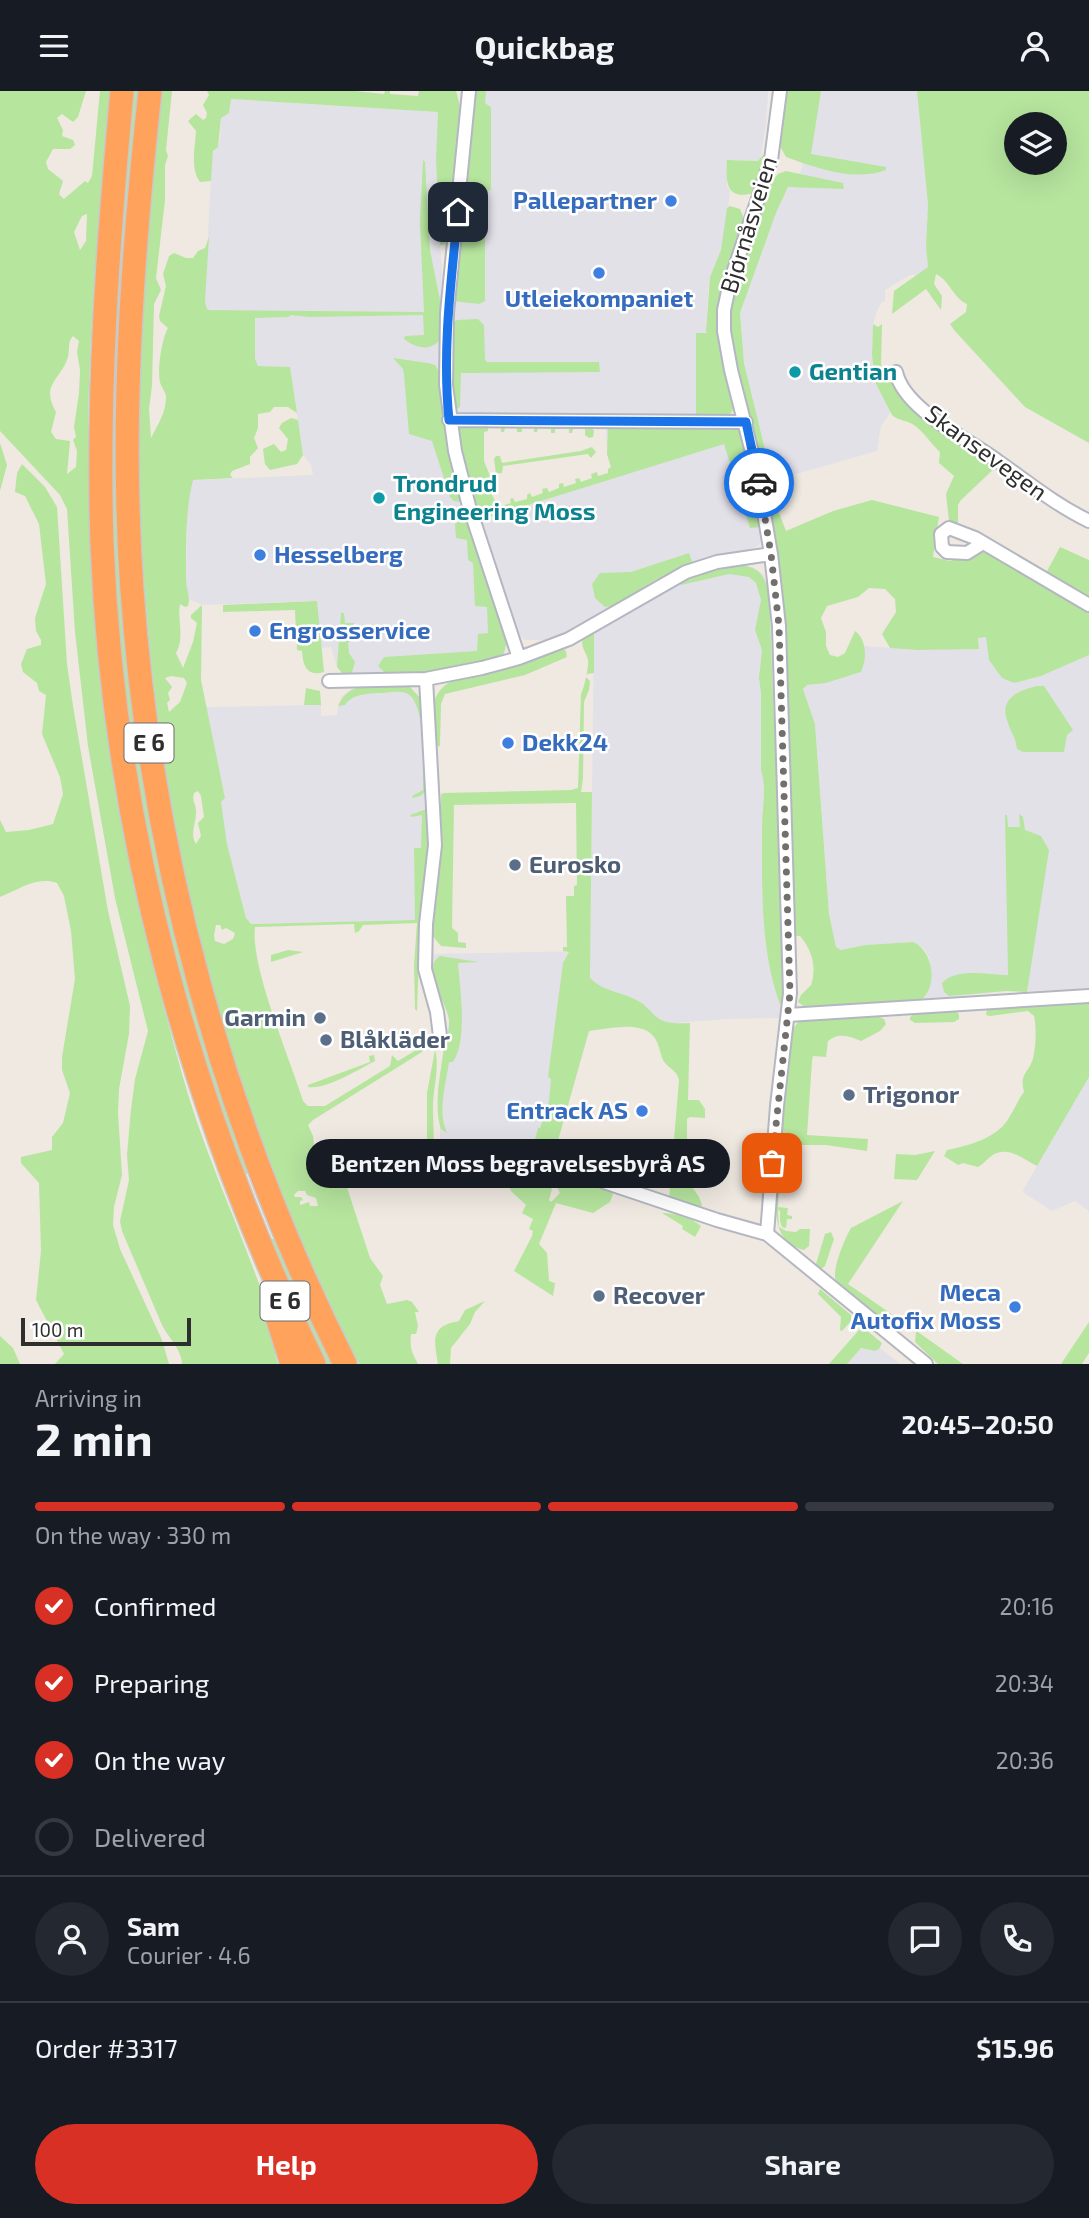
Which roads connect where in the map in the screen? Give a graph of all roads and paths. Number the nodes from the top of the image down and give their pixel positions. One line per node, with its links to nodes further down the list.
1 (122, 91): 20 (highway, E 6)
2 (150, 91): 23 (highway, E 6)
3 (469, 91): 6 (street)
4 (780, 91): 7 (street, Bjørnåsveien)
5 (896, 372): 8 (street, Skansevegen)
6 (449, 420): 7 (street); 12 (street)
7 (746, 422): 10 (street, Bjørnåsveien)
8 (1089, 521)
9 (983, 543): 11 (street)
10 (771, 554): 12 (street); 16 (street, Bjørnåsveien)
11 (1089, 605)
12 (519, 658): 13 (street)
13 (426, 679): 14 (street); 17 (street)
14 (329, 681)
15 (1089, 996): 16 (street)
16 (788, 1015): 19 (street, Bjørnåsveien)
17 (440, 1036)
18 (604, 1182): 19 (street)
19 (767, 1234): 24 (street)
20 (257, 1237): 21 (highway, E 6); 22 (highway, E 6)
21 (292, 1364)
22 (314, 1364)
23 (345, 1364)
24 (926, 1364)

